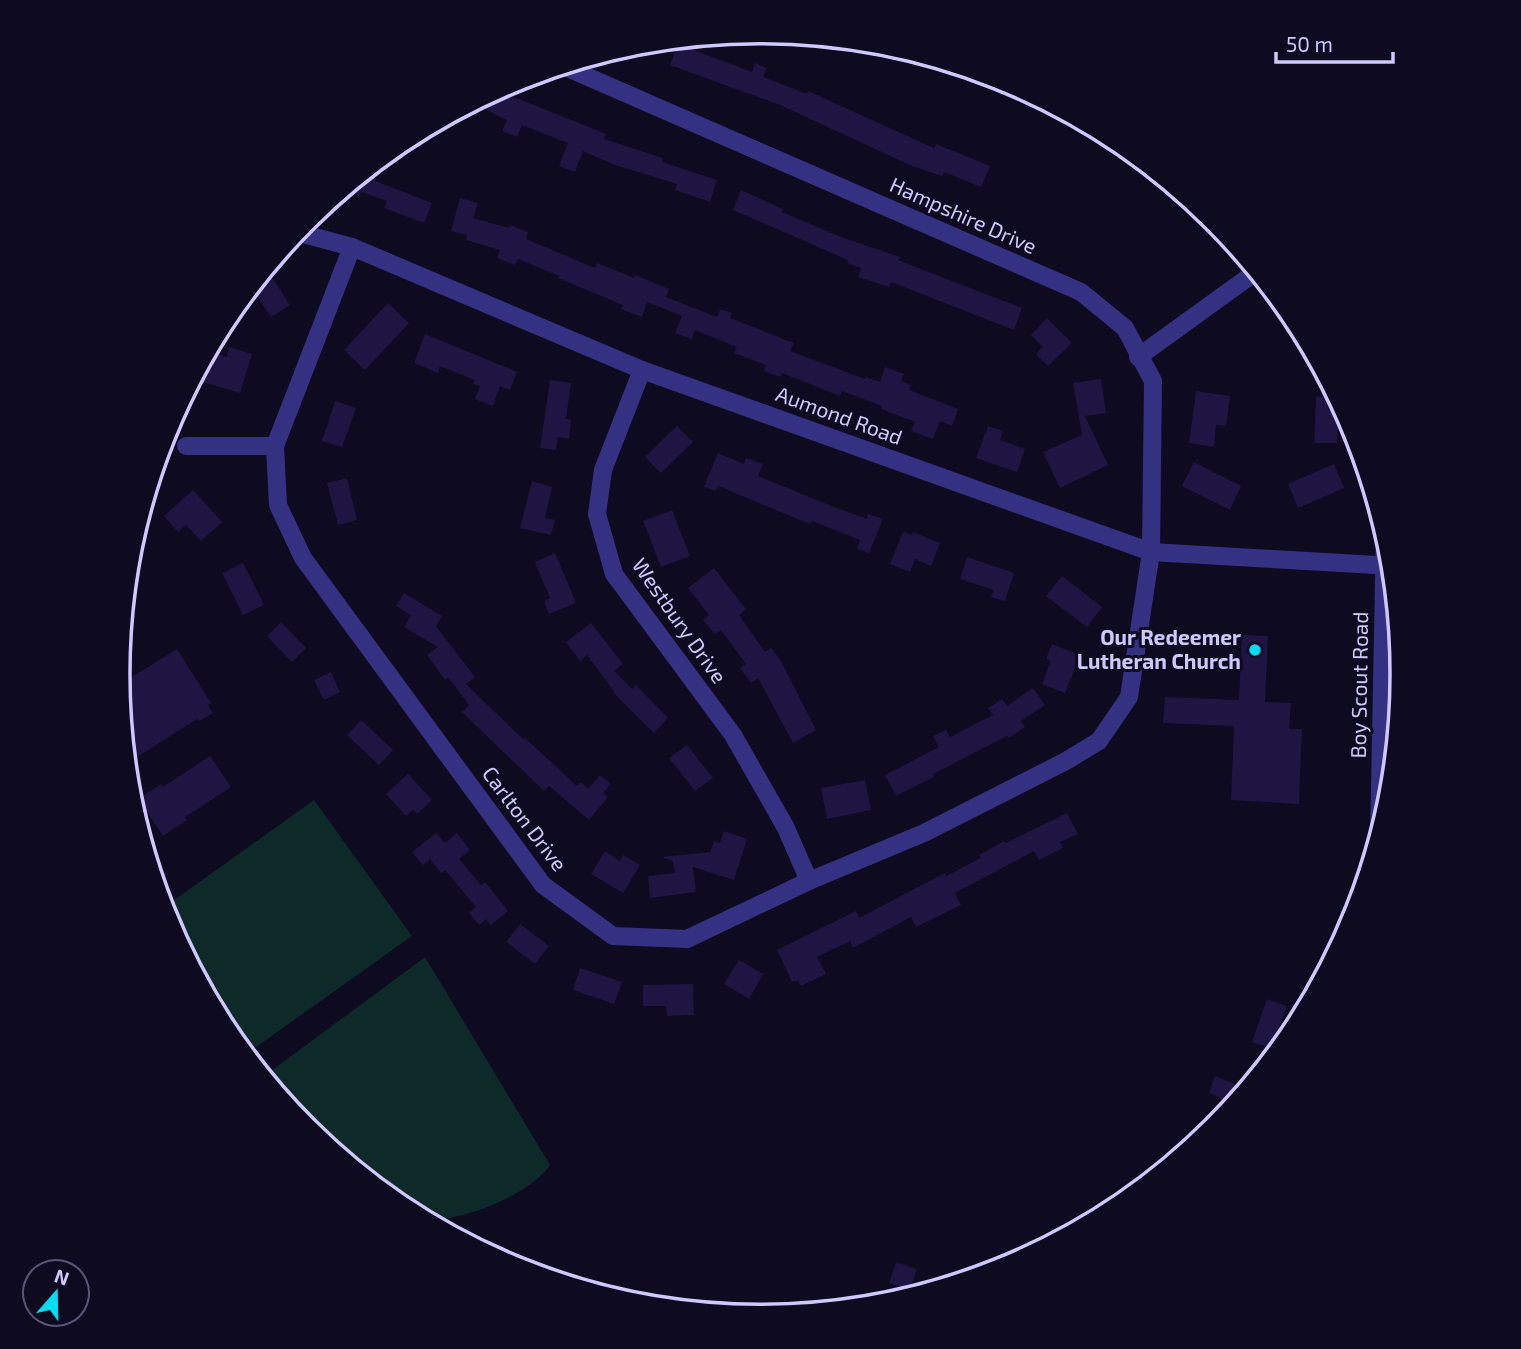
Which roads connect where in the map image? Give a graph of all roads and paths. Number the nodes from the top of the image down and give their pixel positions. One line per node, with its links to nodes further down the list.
1 (575, 72): 5 (street, Hampshire Drive)
2 (308, 235): 3 (street, Aumond Road)
3 (352, 247): 6 (street, Aumond Road); 8 (street, Carlton Drive)
4 (1249, 277): 5 (street)
5 (1139, 356): 9 (street, Hampshire Drive)
6 (642, 370): 9 (street, Aumond Road); 13 (street, Westbury Drive)
7 (186, 446): 8 (street)
8 (275, 446): 13 (street, Carlton Drive)
9 (1151, 552): 10 (street, Aumond Road); 13 (street, Carlton Drive)
10 (1381, 565)
11 (1387, 607): 12 (street, Boy Scout Road)
12 (1381, 787)
13 (809, 881)

